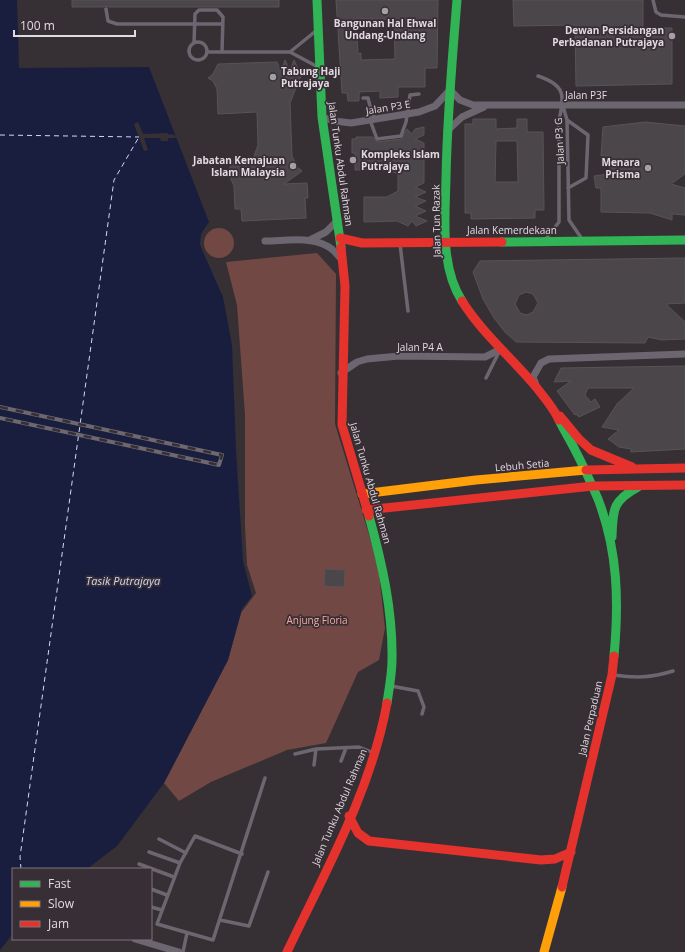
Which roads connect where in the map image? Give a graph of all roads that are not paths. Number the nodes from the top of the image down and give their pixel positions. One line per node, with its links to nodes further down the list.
1 (317, 0): 8 (street, Jalan Tunku Abdul Rahman)
2 (457, 0): 15 (street, Jalan Tun Razak)
3 (653, 0): 5 (lane)
4 (106, 9): 6 (lane)
5 (685, 17)
6 (193, 24): 7 (lane); 7 (lane); 9 (lane)
7 (222, 24): 11 (lane)
8 (318, 30): 12 (lane); 13 (street, Jalan Tunku Abdul Rahman)
9 (194, 43): 10 (lane); 10 (lane)
10 (207, 52): 11 (lane)
11 (222, 52): 12 (lane)
12 (290, 52): 13 (lane)
13 (319, 67): 22 (street, Jalan Tunku Abdul Rahman)
14 (538, 76): 18 (lane)
15 (450, 90): 20 (street, Jalan P3F); 21 (street, Jalan P3 E); 25 (street, Jalan Tun Razak)
16 (419, 94): 21 (lane)
17 (363, 98): 23 (lane)
18 (563, 105): 19 (street, Jalan P3F); 20 (street, Jalan P3F); 24 (lane, Jalan P3 G); 33 (lane, Jalan P3 G)
19 (685, 105)
20 (486, 106): 25 (street, Jalan P3F)
21 (407, 114): 23 (street, Jalan P3 E); 23 (lane)
22 (322, 117): 23 (street, Jalan P3 E); 27 (street, Jalan Tunku Abdul Rahman)
23 (373, 120)
24 (568, 120): 26 (lane, Jalan P3 G); 26 (lane)
25 (447, 132): 32 (street, Jalan Tun Razak)
26 (568, 188): 34 (lane, Jalan P3 G)
27 (338, 220): 28 (street, Jalan Tunku Abdul Rahman); 30 (street)
28 (340, 238): 35 (street, Jalan Kemerdekaan); 36 (street, Jalan Tunku Abdul Rahman)
29 (265, 240): 30 (street)
30 (310, 240): 36 (street)
31 (685, 240): 34 (street, Jalan Kemerdekaan)
32 (445, 241): 33 (street, Jalan Kemerdekaan); 35 (street, Jalan Kemerdekaan); 38 (street, Jalan Tun Razak)
33 (545, 241): 34 (street, Jalan Kemerdekaan)
34 (583, 241)
35 (400, 242): 37 (lane)
36 (344, 261): 40 (street, Jalan Tunku Abdul Rahman)
37 (408, 311)
38 (501, 349): 40 (street, Jalan P4 A); 41 (lane); 42 (street, Jalan Tun Razak)
39 (685, 354): 42 (street)
40 (341, 373): 50 (street, Jalan Tunku Abdul Rahman)
41 (486, 378)
42 (538, 390): 43 (street, Jalan Tun Razak)
43 (554, 409): 45 (street); 46 (street, Jalan Tun Razak)
44 (685, 468): 45 (street, Lebuh Setia)
45 (637, 469): 46 (street, Lebuh Setia)
46 (586, 470): 48 (street, Jalan Tun Razak); 50 (street, Lebuh Setia)
47 (685, 485): 49 (street)
48 (593, 486): 49 (street); 51 (street); 52 (street, Jalan Perpaduan)
49 (641, 486): 52 (street)
50 (362, 494): 51 (street, Jalan Tunku Abdul Rahman)
51 (366, 510): 55 (street, Jalan Tunku Abdul Rahman)
52 (612, 543): 54 (street, Jalan Perpaduan)
53 (673, 671): 54 (lane)
54 (612, 674): 67 (street, Jalan Perpaduan)
55 (391, 686): 56 (lane); 59 (street, Jalan Tunku Abdul Rahman)
56 (422, 714)
57 (346, 748): 58 (lane); 59 (lane); 61 (lane)
58 (316, 749): 60 (lane); 62 (lane)
59 (374, 753): 64 (street, Jalan Tunku Abdul Rahman)
60 (295, 754)
61 (341, 761)
62 (314, 765)
63 (266, 778): 69 (lane)
64 (349, 816): 67 (street); 85 (street, Jalan Tunku Abdul Rahman)
65 (159, 839): 68 (lane)
66 (149, 852): 70 (lane)
67 (571, 852): 86 (street, Jalan Perpaduan)
68 (186, 853): 69 (lane); 70 (lane)
69 (242, 854): 80 (lane)
70 (180, 863): 75 (lane)
71 (139, 864): 72 (lane)
72 (150, 868)
73 (152, 869): 75 (lane)
74 (268, 872): 80 (lane)
75 (174, 877): 77 (lane)
76 (152, 889): 77 (lane)
77 (167, 895): 79 (lane)
78 (152, 907): 79 (lane)
79 (162, 910): 81 (lane)
80 (220, 920): 81 (lane)
81 (187, 933): 84 (lane)
82 (138, 940): 83 (street)
83 (179, 952)
84 (184, 952)
85 (287, 952)
86 (544, 952)

